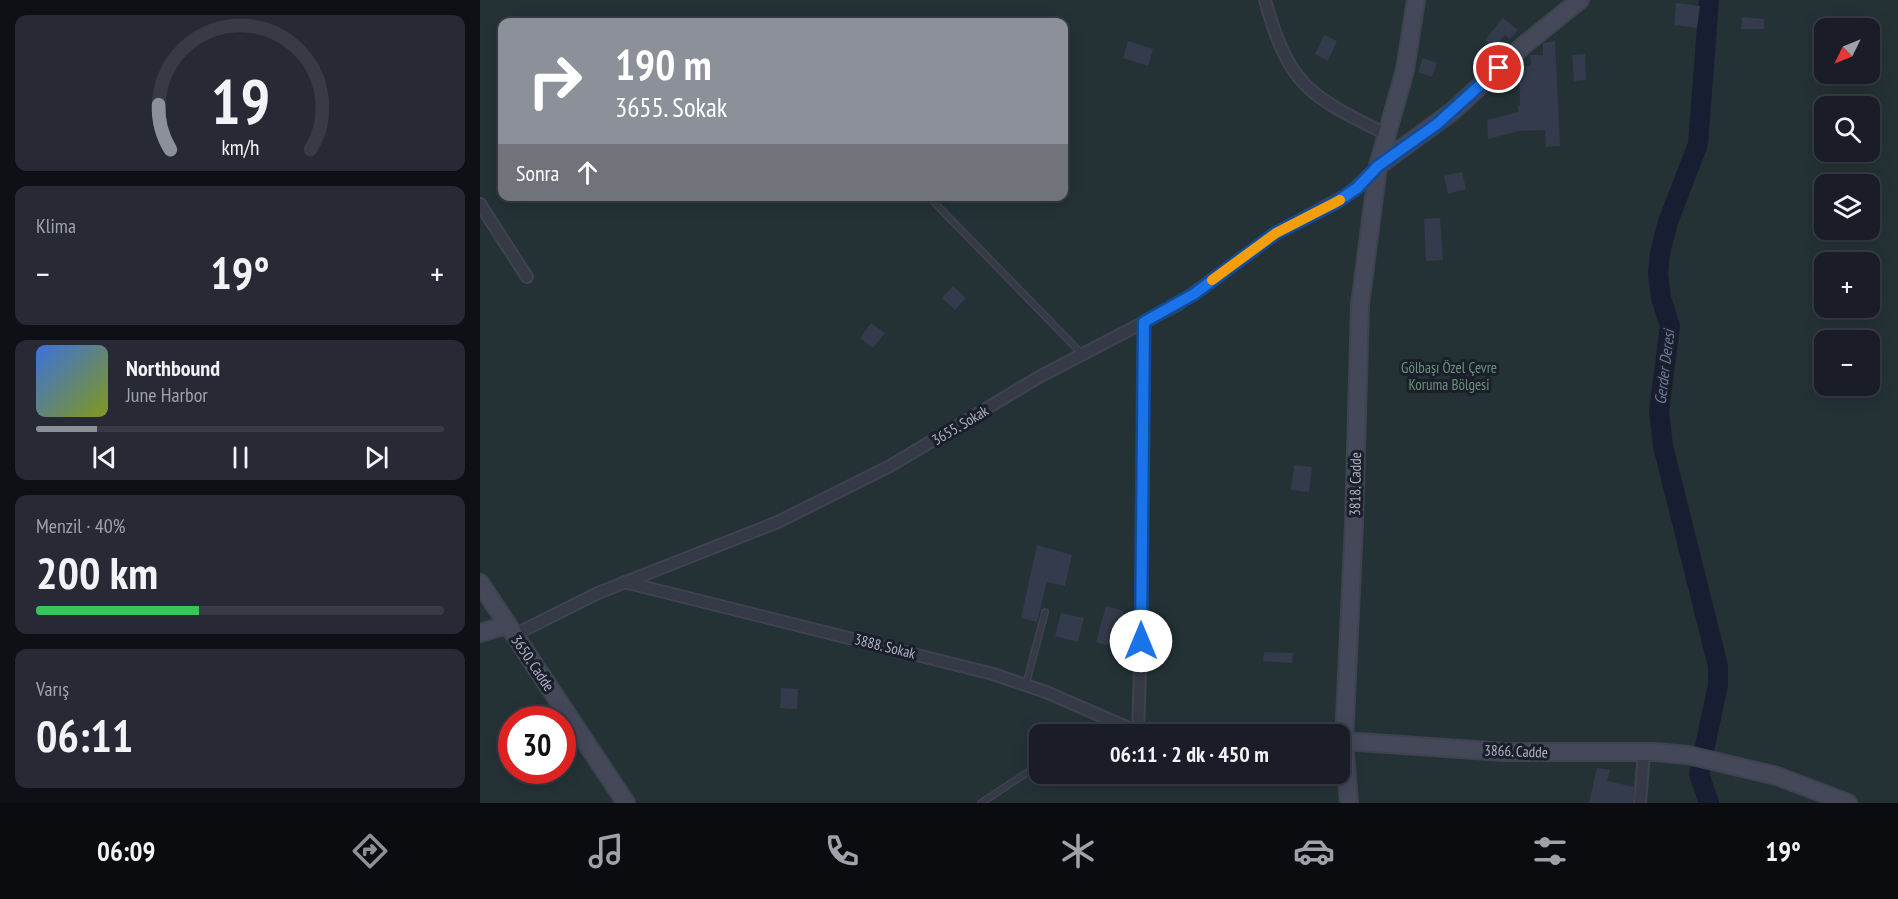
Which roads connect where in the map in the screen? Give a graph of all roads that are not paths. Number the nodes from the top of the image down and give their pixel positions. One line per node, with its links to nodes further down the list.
1 (1264, 0): 4 (street)
2 (1416, 0): 4 (street, 3818. Cadde)
3 (1580, 0): 5 (street)
4 (1386, 134): 5 (street, 3818. Cadde)
5 (1378, 166): 9 (street, 3655. Sokak); 21 (street, 3818. Cadde)
6 (933, 201): 10 (lane)
7 (480, 204): 8 (street)
8 (527, 277)
9 (1144, 322): 10 (street, 3655. Sokak); 20 (street)
10 (1083, 354): 11 (street, 3655. Sokak)
11 (624, 582): 14 (street, 3655. Sokak); 16 (street, 3888. Sokak)
12 (480, 583): 14 (street, 3650. Cadde)
13 (1045, 612): 16 (lane)
14 (511, 630): 15 (street); 26 (street, 3650. Cadde)
15 (480, 633)
16 (1026, 684): 17 (street, 3888. Sokak)
17 (1110, 721): 18 (lane); 19 (street, 3888. Sokak)
18 (1106, 724)
19 (1118, 724)
20 (1143, 724)
21 (1343, 724)
22 (1350, 742): 23 (street, 3866. Cadde)
23 (1644, 752): 29 (street); 30 (street, 3866. Cadde)
24 (1029, 772): 27 (lane)
25 (1347, 784): 28 (street, 3818. Cadde)
26 (626, 803)
27 (981, 803)
28 (1349, 803)
29 (1640, 803)
30 (1848, 803)

